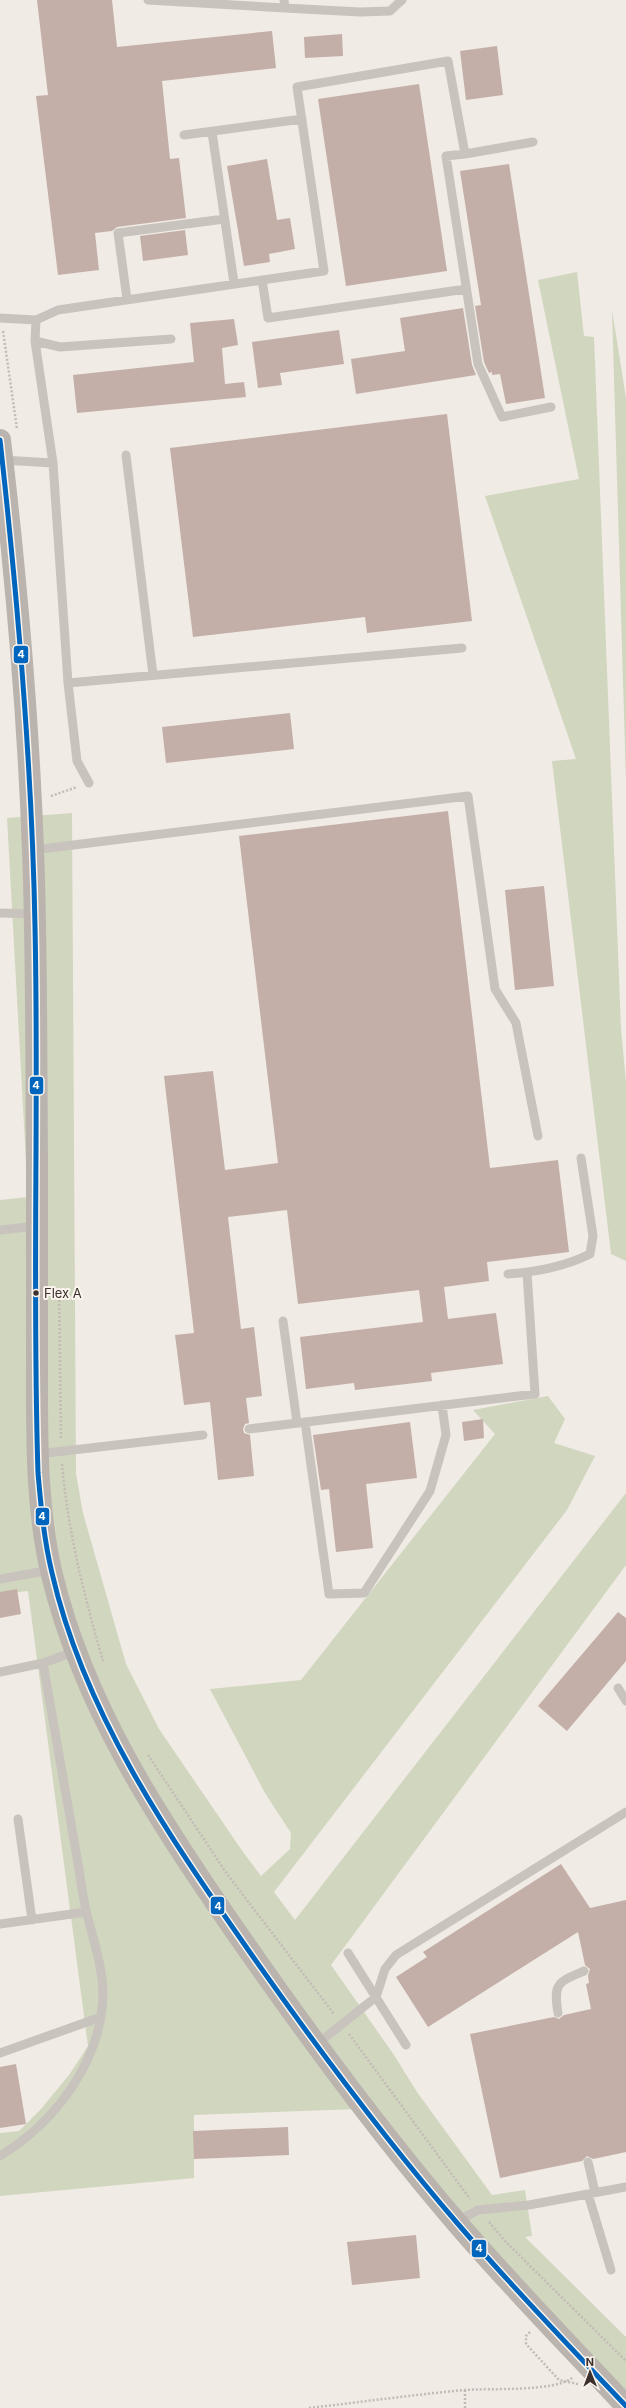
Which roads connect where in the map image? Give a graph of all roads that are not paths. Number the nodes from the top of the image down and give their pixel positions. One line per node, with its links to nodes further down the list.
1 (148, 0): 3 (lane)
2 (402, 0): 3 (lane)
3 (284, 4)
4 (302, 119): 5 (lane); 8 (lane); 10 (lane)
5 (212, 132): 6 (lane); 9 (lane)
6 (184, 135)
7 (533, 142): 8 (lane)
8 (465, 154): 12 (lane)
9 (224, 219): 11 (lane); 13 (lane)
10 (262, 280): 11 (lane); 12 (lane)
11 (234, 283): 13 (lane)
12 (466, 289): 18 (lane)
13 (127, 299): 15 (lane)
14 (0, 318): 15 (lane)
15 (36, 320): 17 (lane)
16 (171, 338): 17 (lane)
17 (36, 341): 21 (lane)
18 (551, 407)
19 (1, 450): 21 (lane); 26 (main road)
20 (126, 455): 23 (lane)
21 (53, 462): 24 (lane)
22 (462, 648): 23 (lane)
23 (154, 675): 24 (lane)
24 (68, 683): 25 (lane)
25 (89, 783)
26 (33, 850): 28 (main road); 29 (lane)
27 (0, 913): 28 (lane)
28 (34, 914): 31 (main road)
29 (538, 1136)
30 (581, 1158): 33 (lane)
31 (37, 1226): 32 (lane); 40 (main road)
32 (0, 1230)
33 (527, 1273): 34 (lane); 36 (lane)
34 (508, 1274)
35 (283, 1321): 37 (lane)
36 (442, 1405): 37 (lane); 37 (lane)
37 (301, 1422): 38 (lane)
38 (249, 1429)
39 (203, 1436): 40 (lane)
40 (38, 1454): 41 (main road)
41 (51, 1570): 42 (lane); 43 (main road)
42 (0, 1579)
43 (76, 1652): 44 (lane); 58 (main road)
44 (43, 1663): 45 (lane); 50 (lane)
45 (0, 1672)
46 (618, 1688): 47 (lane)
47 (626, 1701)
48 (626, 1812): 55 (lane)
49 (18, 1820): 51 (lane)
50 (86, 1912): 51 (lane); 57 (lane)
51 (32, 1920): 52 (lane)
52 (0, 1924)
53 (348, 1953): 55 (lane)
54 (584, 1971): 56 (lane)
55 (376, 1997): 58 (lane); 59 (lane)
56 (558, 2013)
57 (101, 2017): 60 (lane); 61 (lane)
58 (317, 2044): 65 (main road)
59 (406, 2045)
60 (0, 2052)
61 (0, 2156)
62 (588, 2162): 64 (lane)
63 (626, 2187): 64 (lane)
64 (591, 2193): 65 (lane); 66 (lane)
65 (456, 2222): 67 (main road)
66 (611, 2270)
67 (626, 2406)

